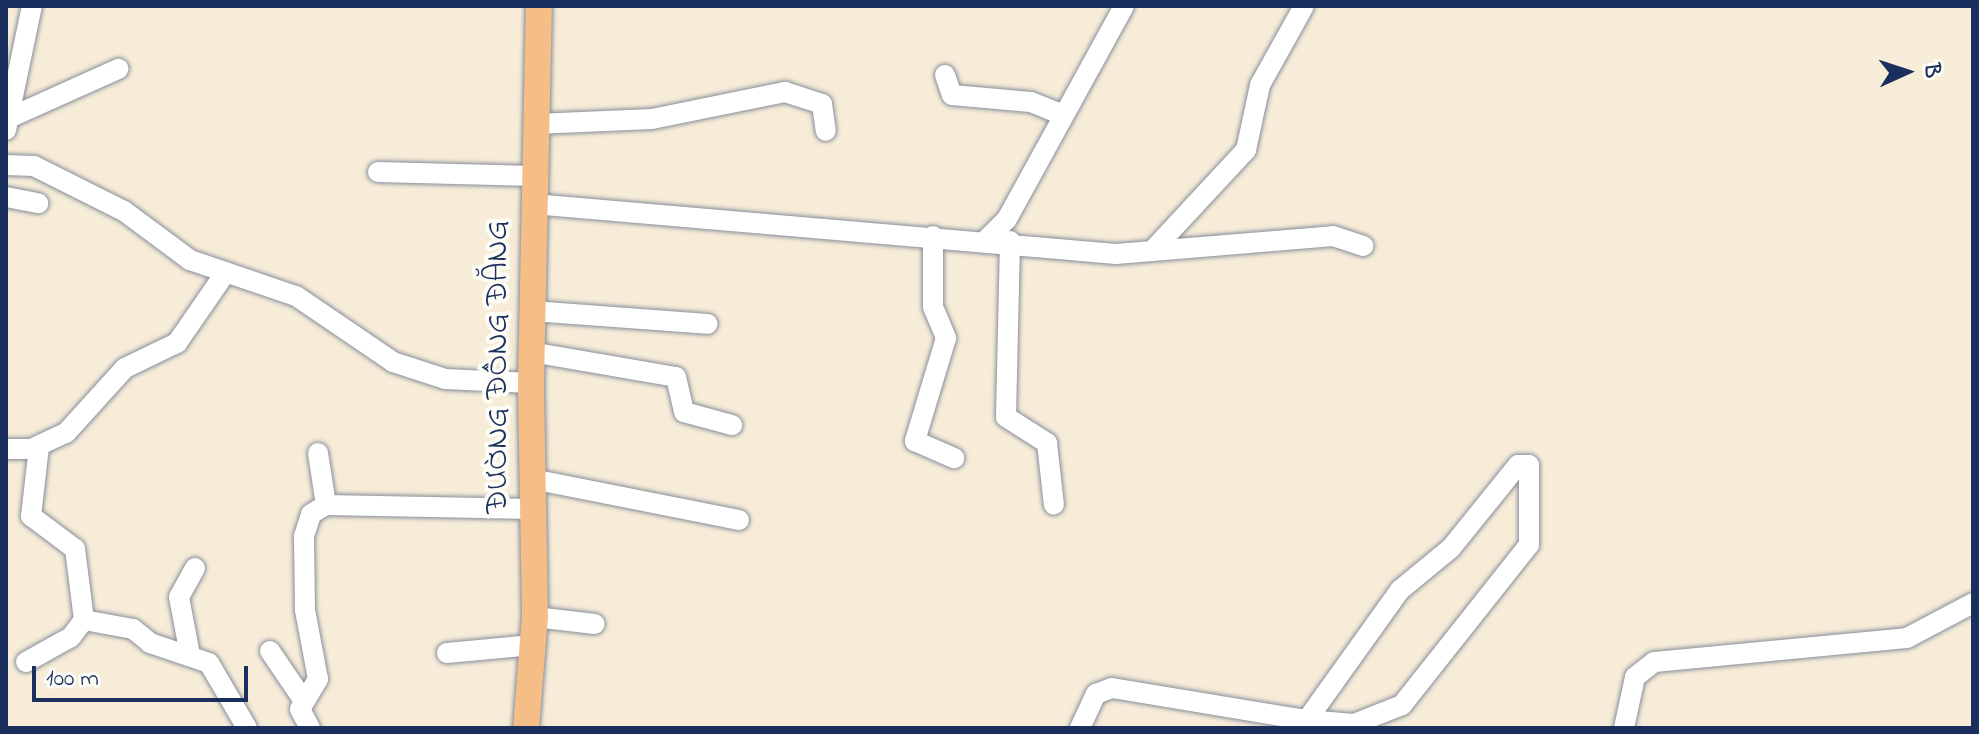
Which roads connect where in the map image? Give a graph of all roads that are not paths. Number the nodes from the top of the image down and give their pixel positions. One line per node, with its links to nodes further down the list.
1 (32, 6): 5 (street)
2 (539, 6): 10 (main road, ĐƯỜNG ĐỒNG ĐĂNG)
3 (1123, 6): 8 (street)
4 (1304, 6): 22 (street)
5 (13, 68): 9 (street)
6 (118, 69): 9 (street)
7 (945, 75): 8 (street)
8 (1063, 115): 19 (street)
9 (7, 124)
10 (535, 124): 11 (street); 14 (main road, ĐƯỜNG ĐỒNG ĐĂNG)
11 (826, 131)
12 (6, 165): 23 (street)
13 (378, 172): 14 (street)
14 (534, 176): 17 (main road, ĐƯỜNG ĐỒNG ĐĂNG)
15 (6, 197): 16 (street)
16 (38, 203)
17 (533, 204): 18 (street); 24 (main road, ĐƯỜNG ĐỒNG ĐĂNG)
18 (933, 236): 19 (street); 32 (street)
19 (987, 239): 20 (street)
20 (1010, 241): 22 (street); 35 (street)
21 (1363, 246): 22 (street)
22 (1153, 250)
23 (226, 272): 27 (street); 29 (street)
24 (532, 311): 25 (street); 26 (main road, ĐƯỜNG ĐỒNG ĐĂNG)
25 (708, 324)
26 (531, 352): 27 (main road, ĐƯỜNG ĐỒNG ĐĂNG); 28 (street)
27 (531, 383): 33 (main road, ĐƯỜNG ĐỒNG ĐĂNG)
28 (732, 425)
29 (39, 447): 30 (street); 41 (street)
30 (6, 449)
31 (318, 453): 34 (street)
32 (954, 458)
33 (532, 479): 36 (main road, ĐƯỜNG ĐỒNG ĐĂNG); 37 (street)
34 (326, 505): 36 (street); 48 (street)
35 (1054, 505)
36 (533, 509): 40 (main road, ĐƯỜNG ĐỒNG ĐĂNG)
37 (739, 520)
38 (195, 568): 46 (street)
39 (1973, 603): 54 (street)
40 (535, 617): 42 (street); 43 (main road, ĐƯỜNG ĐỒNG ĐĂNG)
41 (84, 620): 46 (street); 47 (street)
42 (595, 624)
43 (533, 645): 45 (street); 52 (main road, ĐƯỜNG ĐỒNG ĐĂNG)
44 (270, 651): 48 (street)
45 (447, 653)
46 (190, 655): 50 (street)
47 (26, 662)
48 (304, 701): 51 (street)
49 (1307, 720): 49 (street); 53 (street)
50 (247, 728)
51 (310, 728)
52 (526, 728)
53 (1080, 728)
54 (1624, 728)

